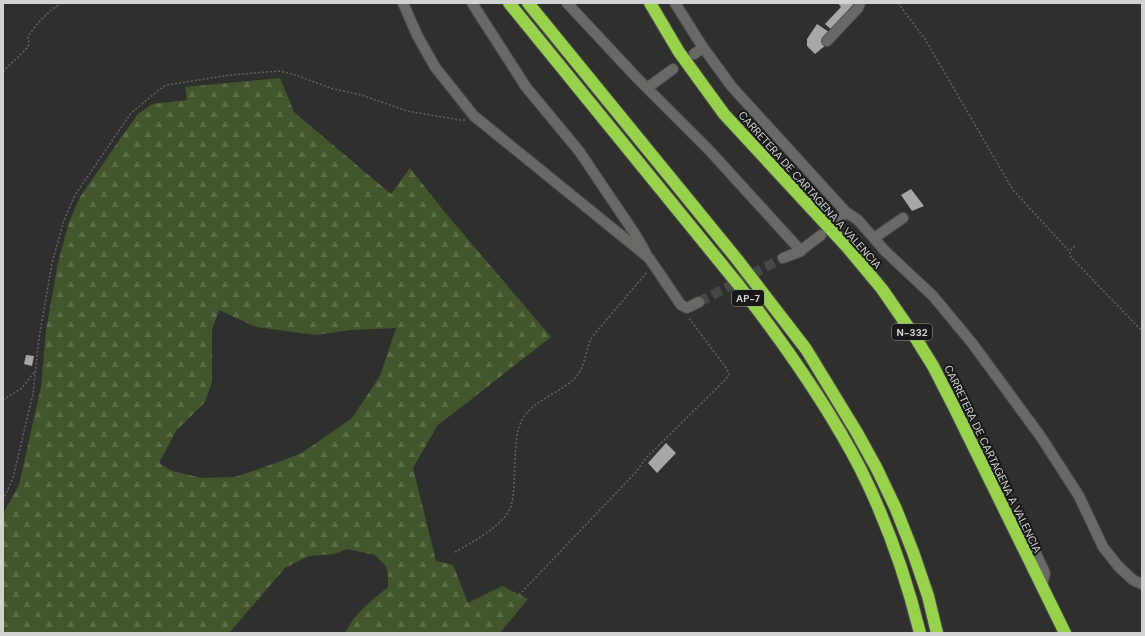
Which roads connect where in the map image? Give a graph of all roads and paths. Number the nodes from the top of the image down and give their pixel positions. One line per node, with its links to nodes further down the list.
1 (62, 3): 16 (path)
2 (403, 3): 18 (street)
3 (472, 3): 28 (street)
4 (509, 3): 40 (highway, AP-7)
5 (528, 3): 41 (highway, AP-7)
6 (567, 3): 17 (street)
7 (642, 3): 19 (highway)
8 (650, 3): 19 (highway, CARRETERA DE CARTAGENA A VALENCIA / N-332)
9 (675, 3): 13 (street)
10 (860, 3): 12 (street)
11 (898, 3): 27 (path)
12 (827, 41)
13 (703, 48): 14 (street); 20 (street)
14 (694, 54)
15 (673, 69): 17 (street)
16 (3, 72)
17 (647, 88): 26 (street)
18 (474, 116): 28 (street); 34 (path)
19 (775, 170): 42 (highway, CARRETERA DE CARTAGENA A VALENCIA / N-332)
20 (846, 212): 22 (street); 24 (street)
21 (903, 218): 24 (street)
22 (838, 220)
23 (821, 235): 26 (street)
24 (874, 238): 38 (street)
25 (1075, 246): 33 (path)
26 (801, 251): 29 (street)
27 (1069, 251)
28 (646, 256): 30 (street)
29 (783, 258)
30 (653, 265): 32 (street); 37 (path)
31 (699, 302): 32 (street)
32 (687, 308): 39 (path)
33 (1142, 331)
34 (36, 369): 35 (path); 36 (path)
35 (3, 400)
36 (3, 500)
37 (455, 552)
38 (1142, 584)
39 (519, 595)
40 (920, 633)
41 (937, 633)
42 (1065, 633)

